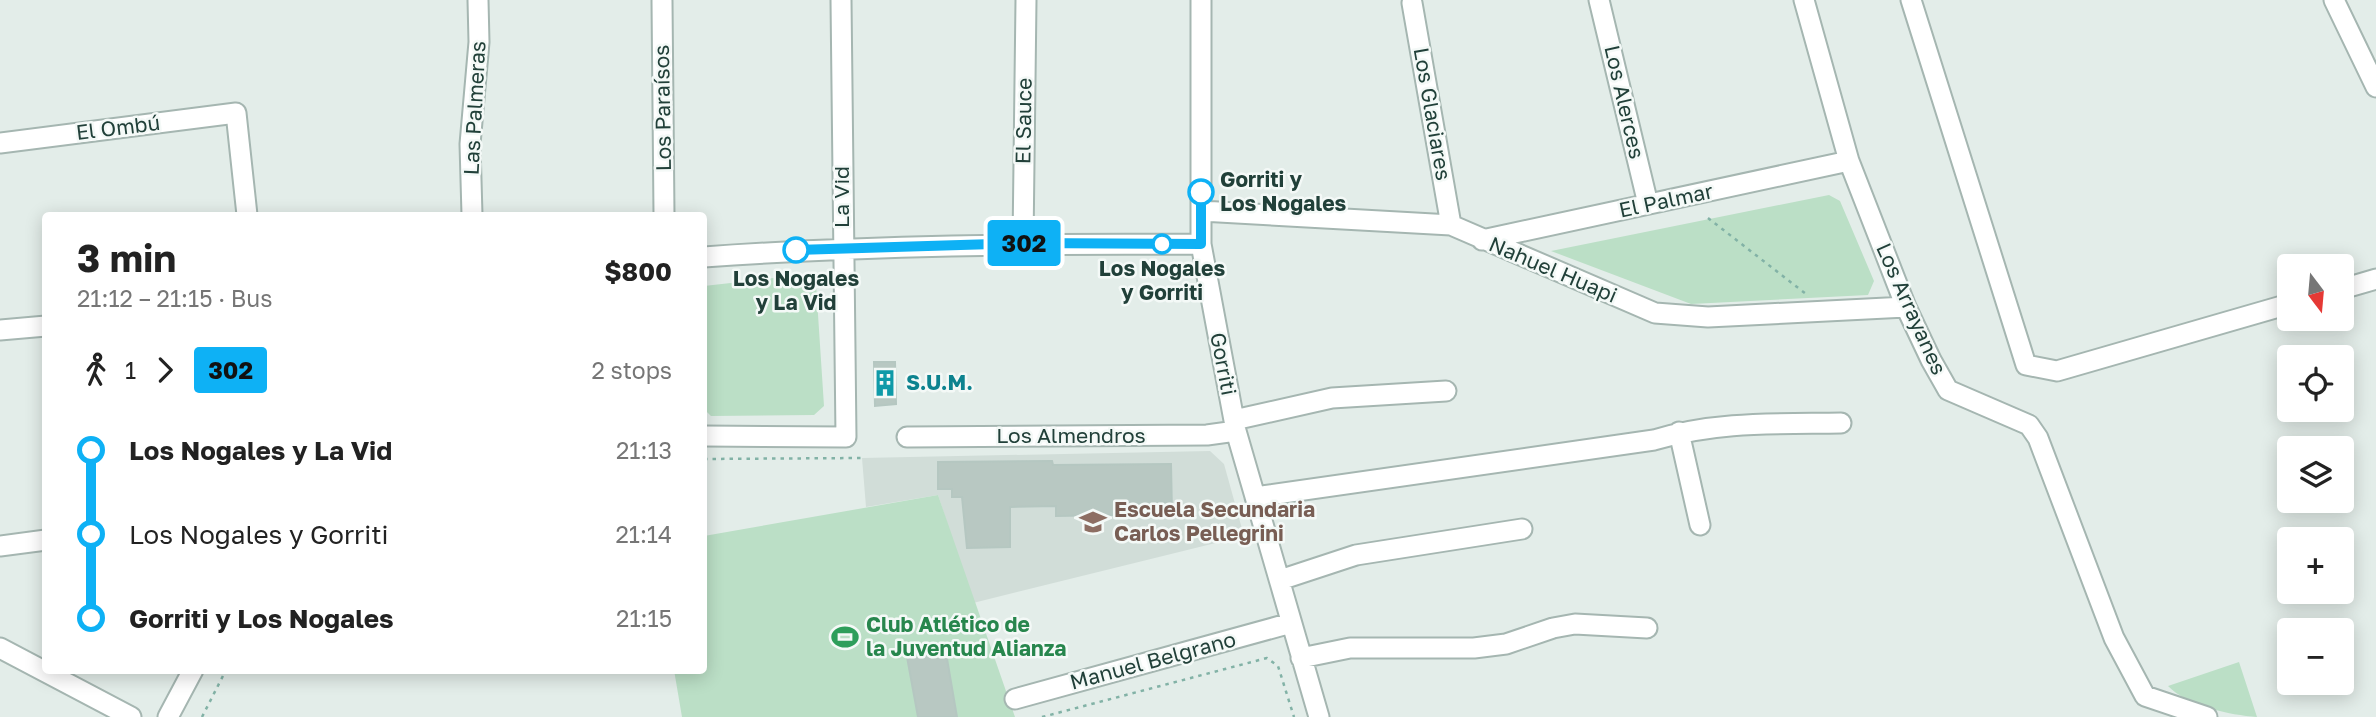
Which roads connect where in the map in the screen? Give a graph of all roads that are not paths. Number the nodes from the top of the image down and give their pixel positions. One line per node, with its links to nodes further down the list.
1 (478, 0): 17 (street, Las Palmeras)
2 (841, 0): 23 (street, La Vid)
3 (1026, 0): 21 (street, El Sauce)
4 (1201, 0): 15 (street, Gorriti)
5 (1599, 0): 14 (street, Los Alerces)
6 (1804, 0): 13 (street, Los Arrayanes)
7 (1911, 0): 28 (street)
8 (2334, 0): 11 (street)
9 (662, 1): 18 (street, Los Paraísos)
10 (1412, 3): 19 (street, Los Glaciares)
11 (2376, 87)
12 (0, 143): 16 (street, El Ombú)
13 (1849, 161): 14 (street, El Palmar); 27 (street, Los Arrayanes)
14 (1648, 204): 20 (street, El Palmar)
15 (1201, 211): 19 (street, Nahuel Huapi); 22 (street, Gorriti)
16 (247, 212)
17 (472, 212)
18 (664, 212)
19 (1451, 225): 20 (street, Nahuel Huapi)
20 (1482, 240): 27 (street, Nahuel Huapi)
21 (1023, 243): 22 (street); 23 (street)
22 (1201, 244): 33 (street, Gorriti)
23 (842, 247): 24 (street); 35 (street, La Vid)
24 (707, 257)
25 (2376, 279): 26 (street)
26 (2354, 285)
27 (1906, 307): 54 (street, Los Arrayanes)
28 (2277, 307)
29 (42, 326): 30 (street)
30 (0, 330)
31 (1446, 391): 33 (street, Los Almendros)
32 (1841, 423): 34 (street)
33 (1235, 426): 36 (street, Los Almendros); 37 (street, Gorriti)
34 (1679, 432): 37 (street); 38 (street)
35 (707, 436)
36 (906, 437)
37 (1255, 497): 42 (street, Gorriti)
38 (1700, 525)
39 (1522, 529): 42 (street)
40 (42, 541): 41 (street)
41 (0, 546)
42 (1280, 580): 43 (street, Gorriti)
43 (1291, 624): 46 (street, Gorriti); 50 (street, Manuel Belgrano)
44 (1647, 628): 46 (street)
45 (0, 648): 47 (street)
46 (1301, 658): 53 (street, Gorriti)
47 (42, 670)
48 (49, 674): 51 (street)
49 (192, 674): 52 (street)
50 (1015, 699)
51 (131, 717)
52 (168, 717)
53 (1318, 717)
54 (2207, 717)

